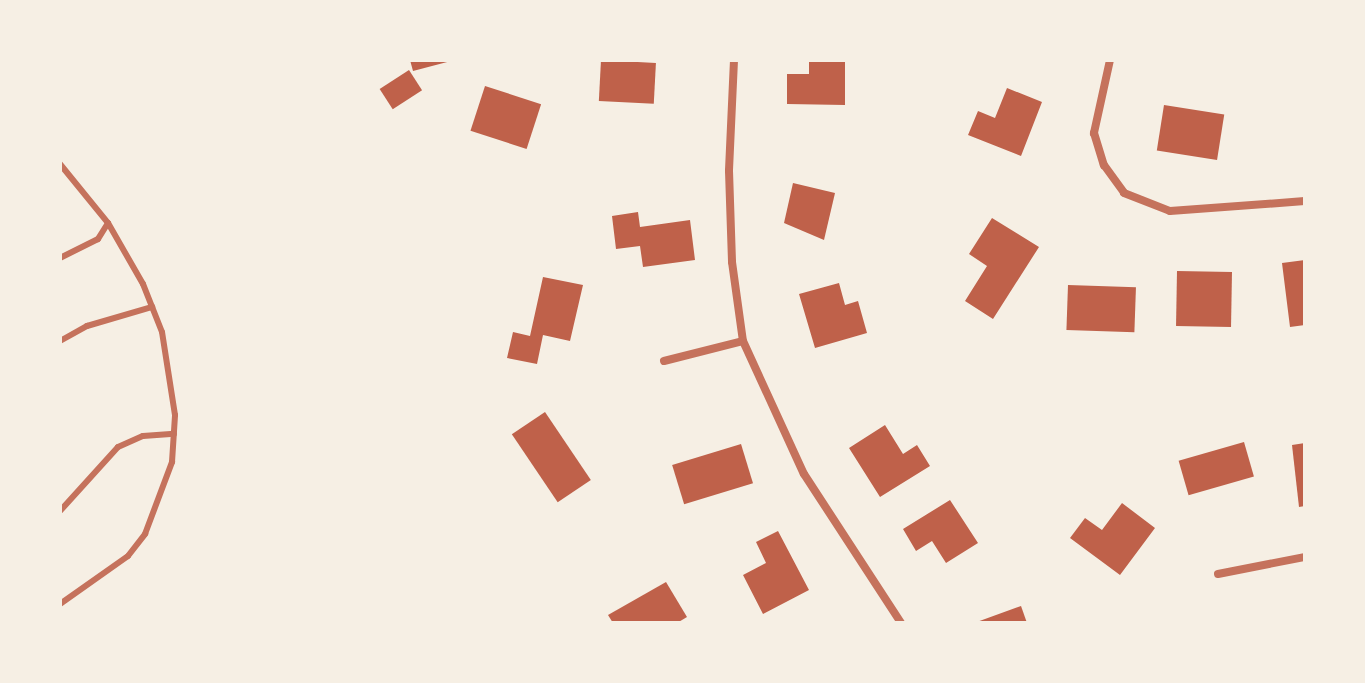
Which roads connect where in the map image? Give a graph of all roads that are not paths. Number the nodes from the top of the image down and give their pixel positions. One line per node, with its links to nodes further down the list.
1 (734, 60): 9 (street)
2 (1110, 60): 4 (street)
3 (60, 164): 5 (lane)
4 (1305, 201)
5 (108, 223): 6 (lane); 7 (lane)
6 (60, 258)
7 (152, 307): 8 (lane); 11 (lane)
8 (60, 341)
9 (743, 341): 10 (street); 16 (street)
10 (664, 361)
11 (174, 434): 12 (lane); 15 (lane)
12 (60, 511)
13 (1305, 557): 14 (street)
14 (1218, 574)
15 (60, 604)
16 (897, 622)

